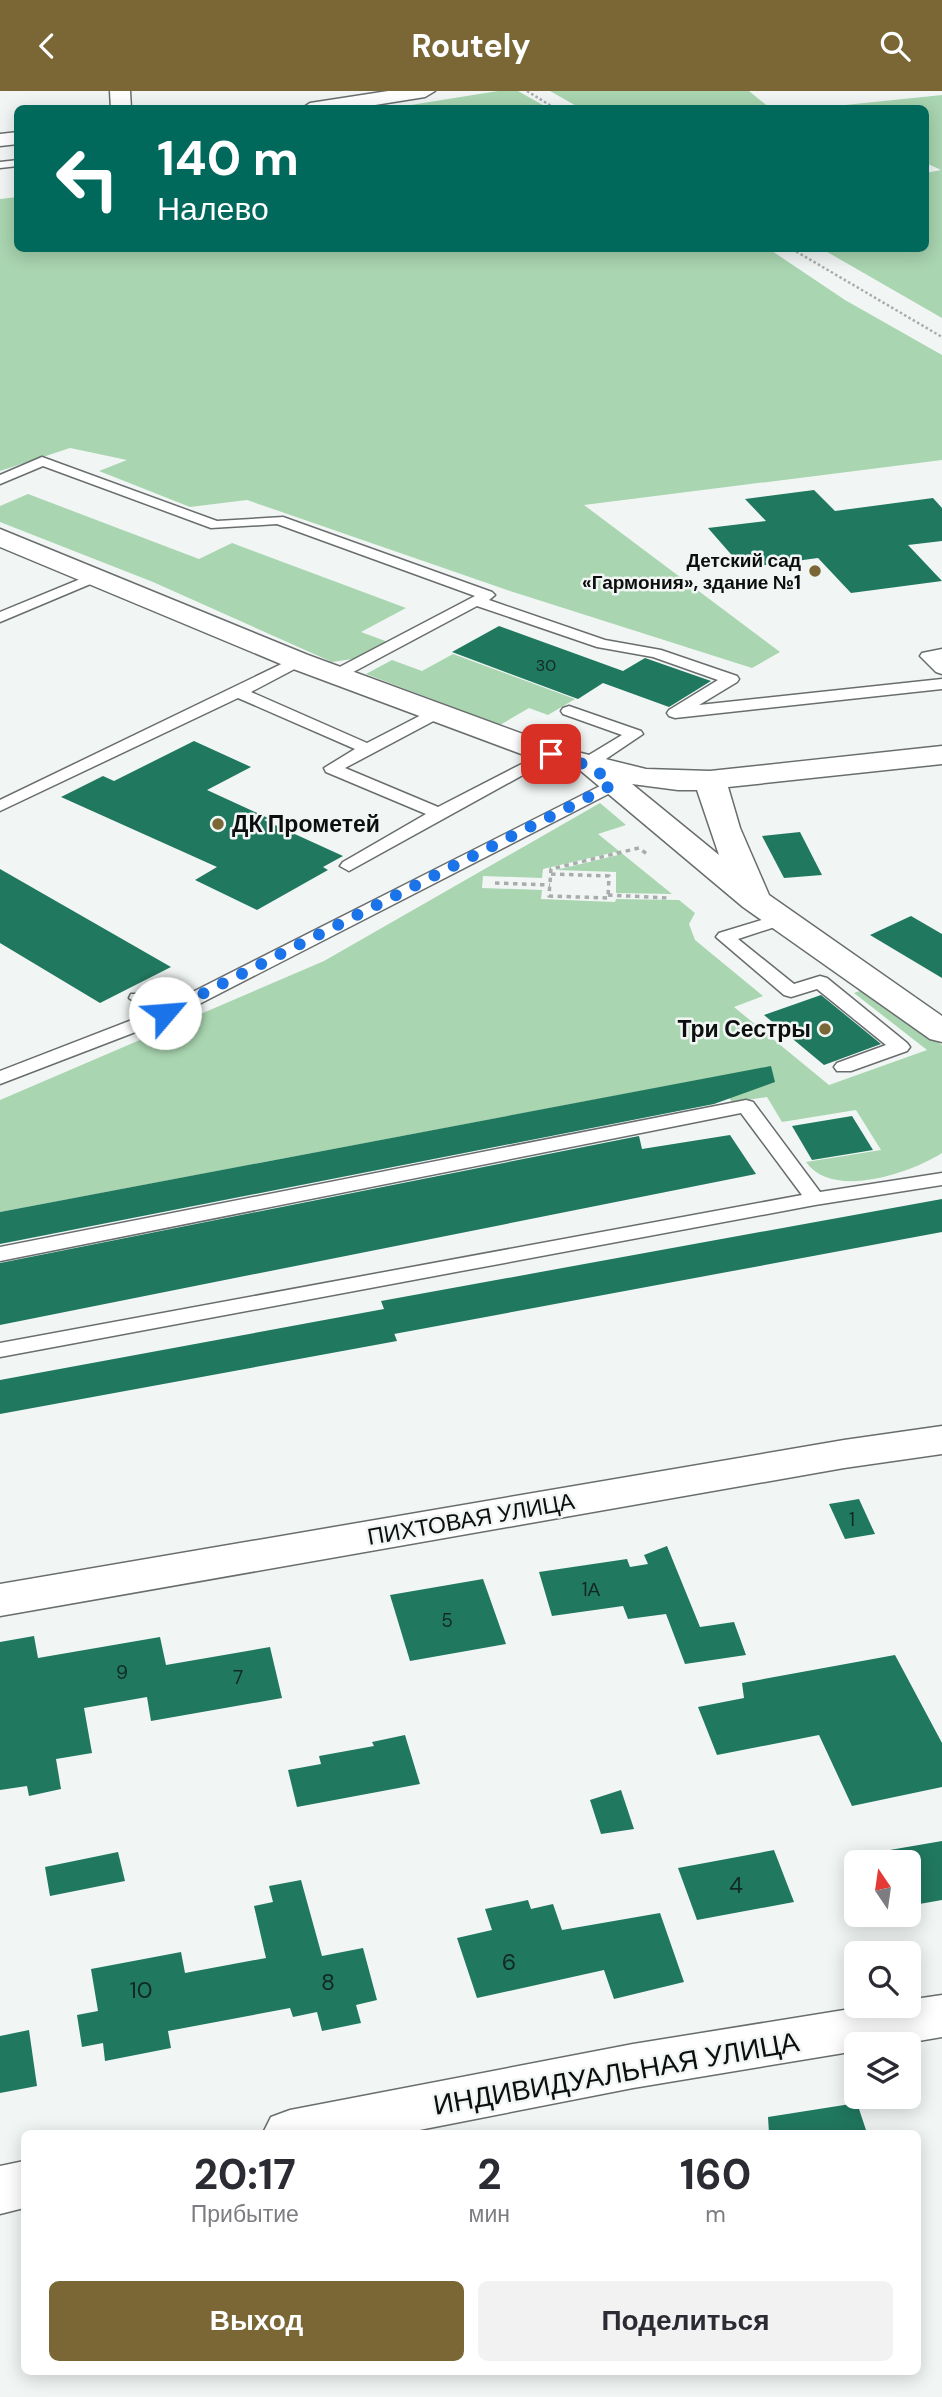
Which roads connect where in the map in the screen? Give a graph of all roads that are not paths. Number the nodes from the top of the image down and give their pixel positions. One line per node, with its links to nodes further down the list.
1 (425, 91): 2 (street)
2 (336, 105)
3 (0, 479): 6 (lane)
4 (0, 537): 5 (street)
5 (95, 576): 7 (lane); 9 (street)
6 (477, 601): 11 (lane); 12 (lane)
7 (0, 617)
8 (942, 654): 10 (lane)
9 (298, 661): 11 (street); 13 (lane)
10 (942, 669)
11 (336, 675): 15 (street)
12 (942, 684)
13 (238, 692): 16 (lane); 21 (lane)
14 (569, 711): 19 (lane)
15 (437, 712): 16 (lane); 17 (street)
16 (368, 749): 22 (lane)
17 (551, 754): 19 (street); 22 (lane)
18 (942, 755): 20 (street)
19 (597, 772): 20 (street); 24 (street); 26 (lane)
20 (710, 780): 24 (street)
21 (0, 806)
22 (439, 813): 23 (lane)
23 (349, 866)
24 (768, 910): 27 (street); 28 (lane)
25 (138, 998): 26 (lane)
26 (165, 1013): 29 (lane)
27 (942, 1032)
28 (844, 1067)
29 (0, 1078)
30 (942, 1179): 31 (lane)
31 (815, 1199): 32 (lane); 33 (lane)
32 (0, 1254)
33 (0, 1350)
34 (942, 1440): 35 (street, ПИХТОВАЯ УЛИЦА)
35 (0, 1600)
36 (942, 2016): 37 (street, ИНДИВИДУАЛЬНАЯ УЛИЦА)
37 (305, 2130)
38 (21, 2186): 39 (street)
39 (0, 2190)

